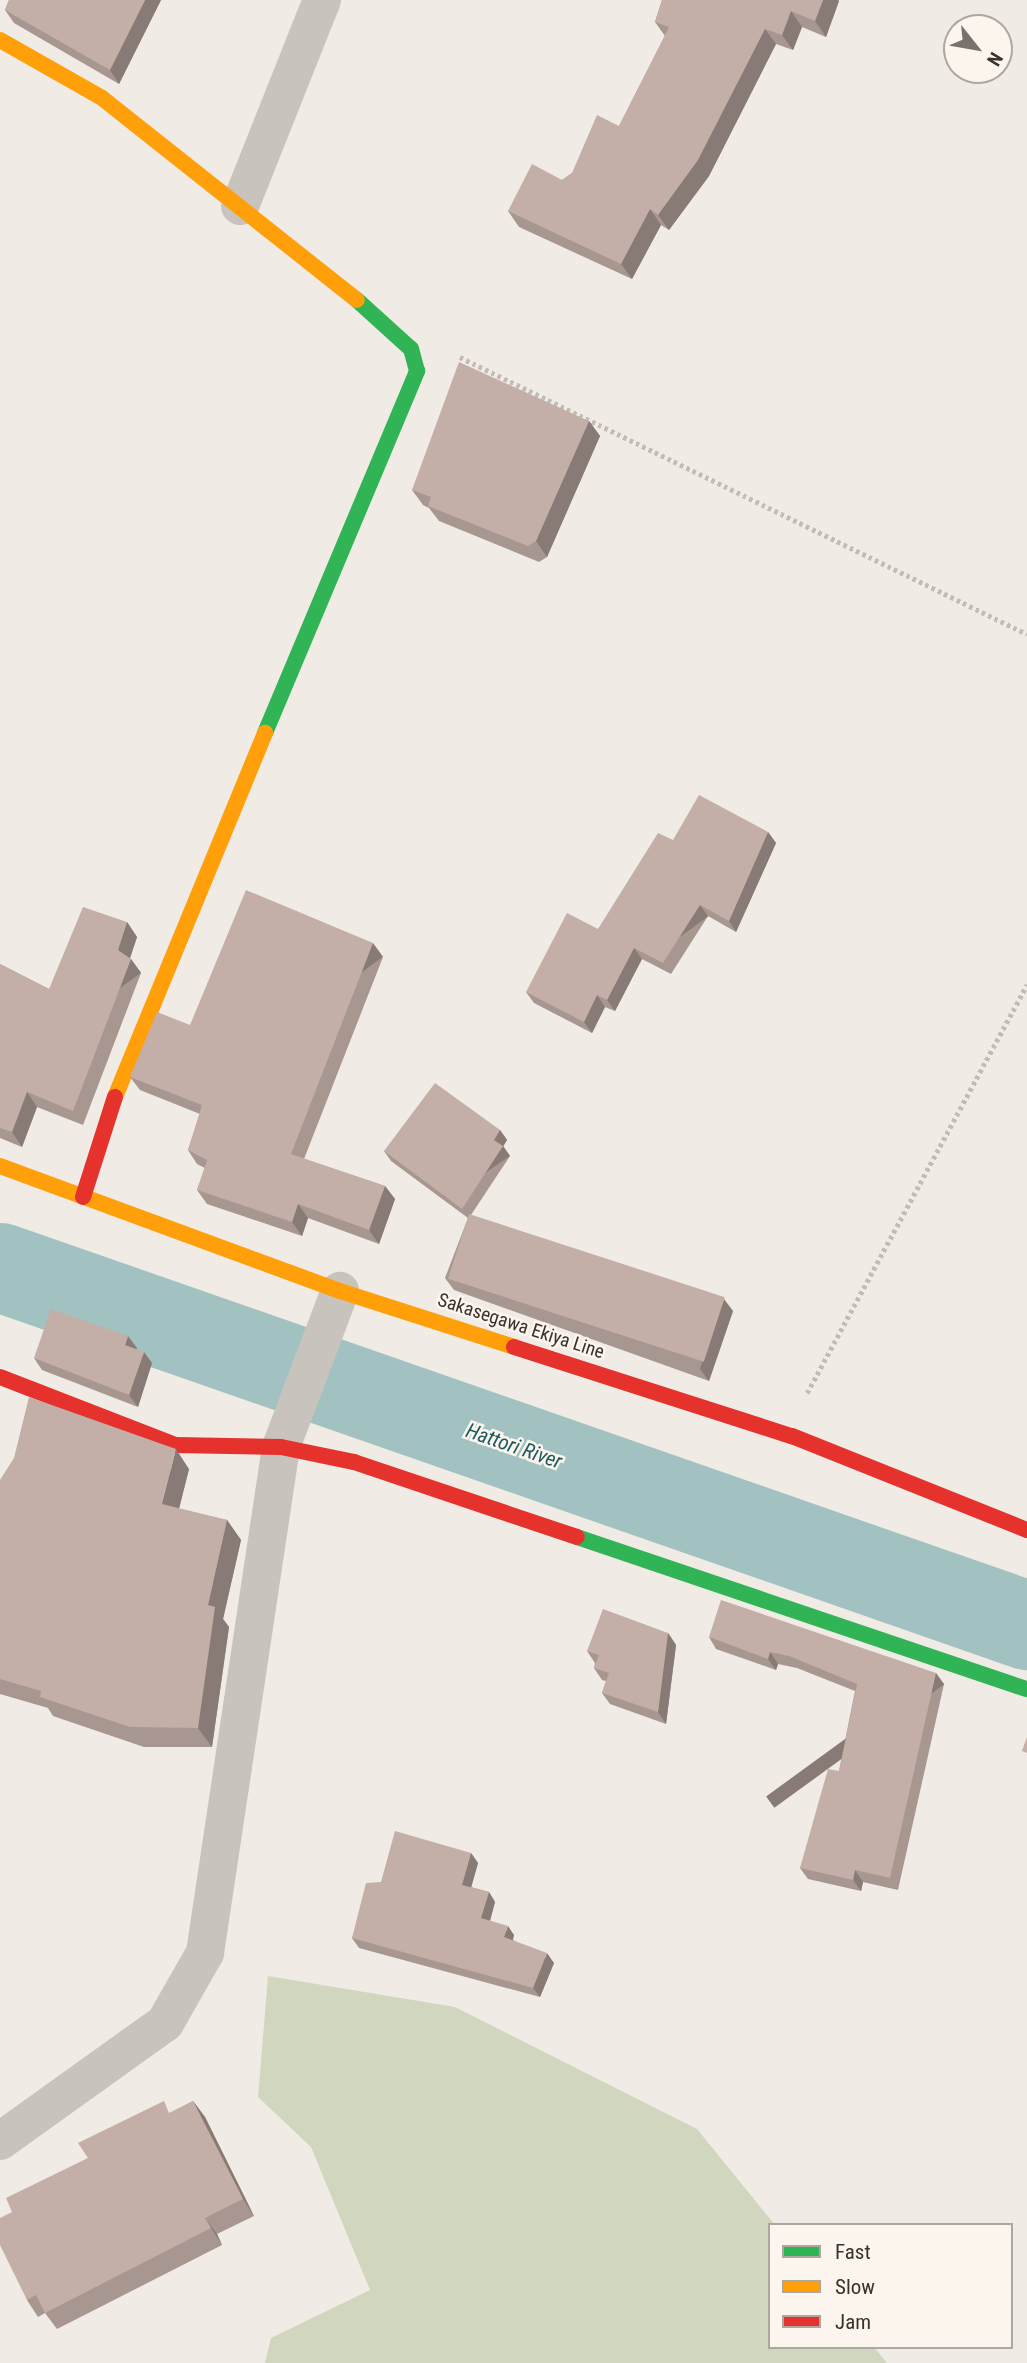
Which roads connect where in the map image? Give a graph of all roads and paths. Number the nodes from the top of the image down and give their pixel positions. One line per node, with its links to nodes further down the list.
1 (322, 0): 3 (street)
2 (0, 40): 3 (street)
3 (240, 206): 4 (street)
4 (411, 349): 5 (path); 8 (street)
5 (1027, 634)
6 (1027, 984): 11 (path)
7 (0, 1166): 8 (street, Sakasegawa Ekiya Line)
8 (83, 1197): 9 (street, Sakasegawa Ekiya Line)
9 (335, 1308): 11 (street, Sakasegawa Ekiya Line); 12 (street)
10 (0, 1377): 12 (street)
11 (792, 1436): 13 (street, Sakasegawa Ekiya Line)
12 (281, 1447): 14 (street); 15 (street)
13 (1027, 1530)
14 (1027, 1689)
15 (0, 2141)

